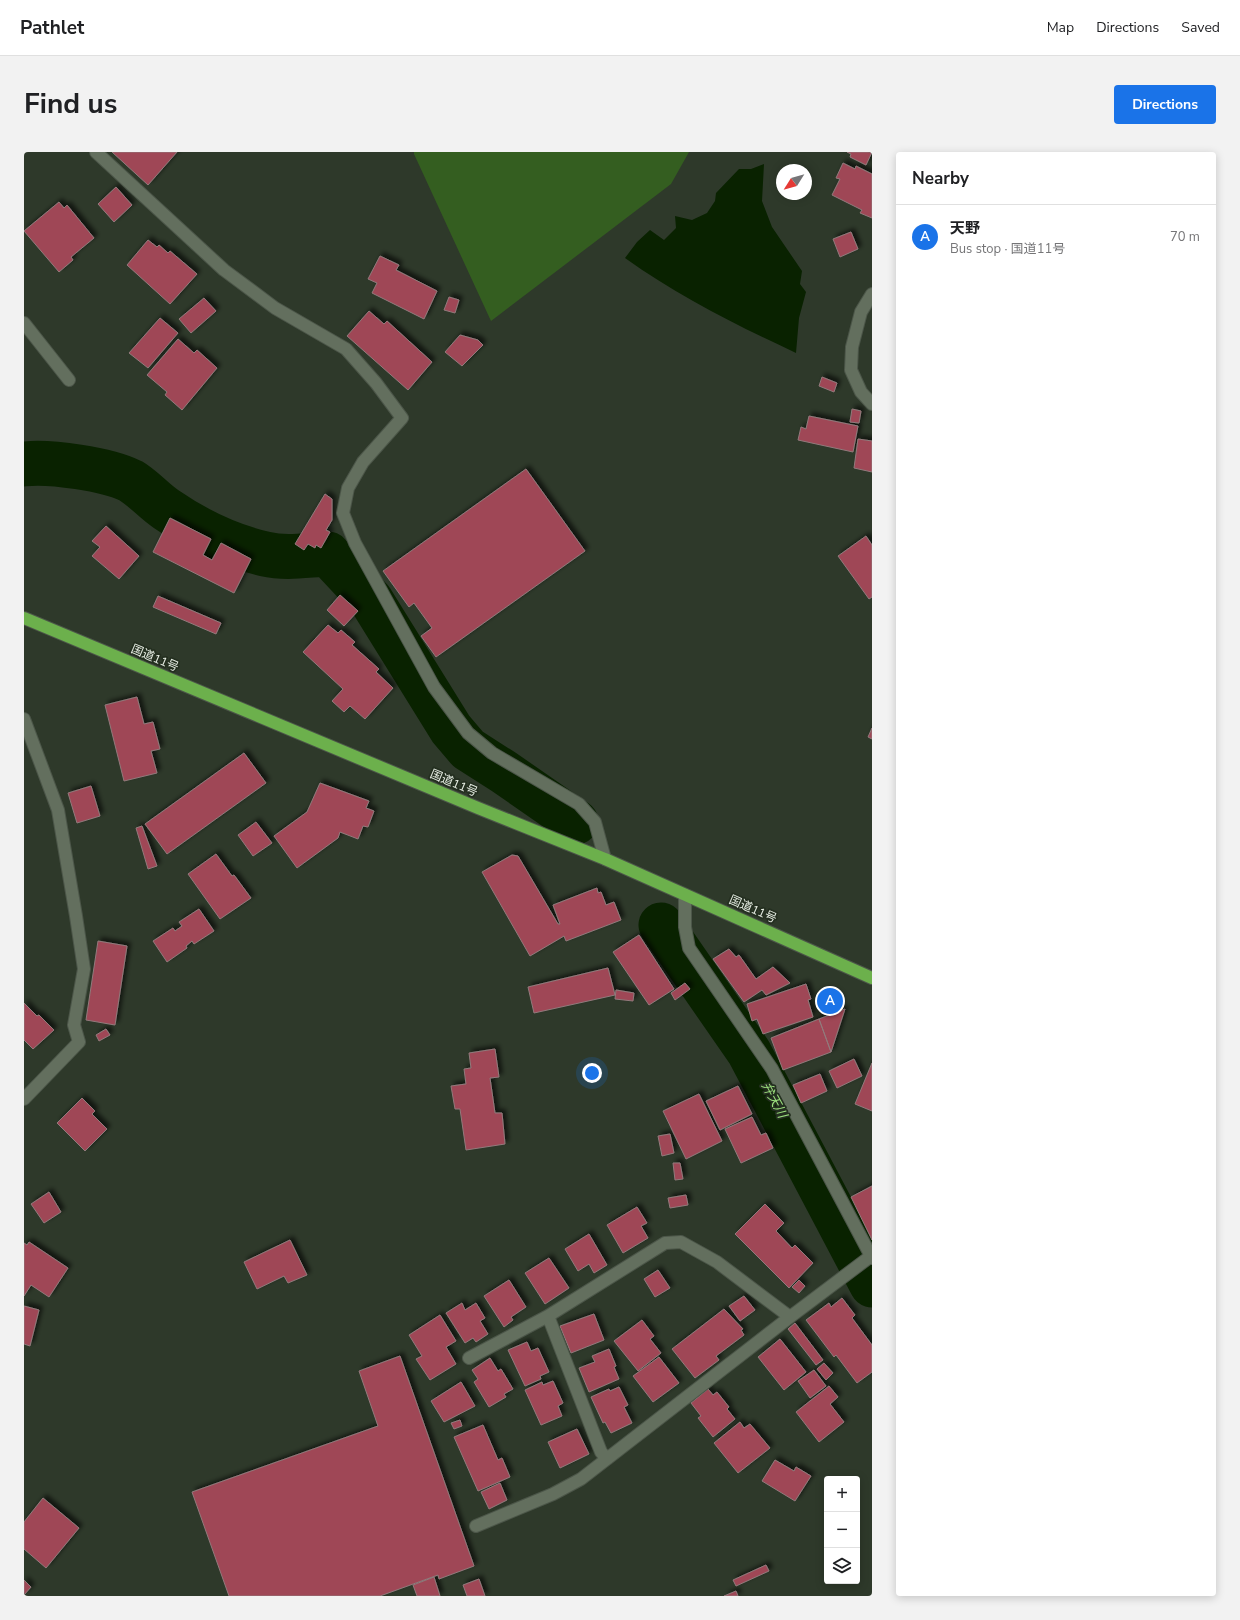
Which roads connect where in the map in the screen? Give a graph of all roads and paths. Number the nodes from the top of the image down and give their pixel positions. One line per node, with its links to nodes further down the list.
1 (96, 152): 8 (street)
2 (872, 294): 5 (street)
3 (24, 323): 4 (street)
4 (69, 380)
5 (872, 404)
6 (24, 618): 8 (highway, 国道11号)
7 (24, 719): 11 (street)
8 (605, 859): 9 (highway, 国道11号)
9 (685, 895): 10 (highway, 国道11号); 12 (street)
10 (872, 978)
11 (24, 1099)
12 (871, 1257): 14 (street)
13 (548, 1316): 14 (street); 15 (street); 16 (street)
14 (790, 1317): 16 (street)
15 (469, 1358)
16 (607, 1459): 17 (street)
17 (476, 1526)

